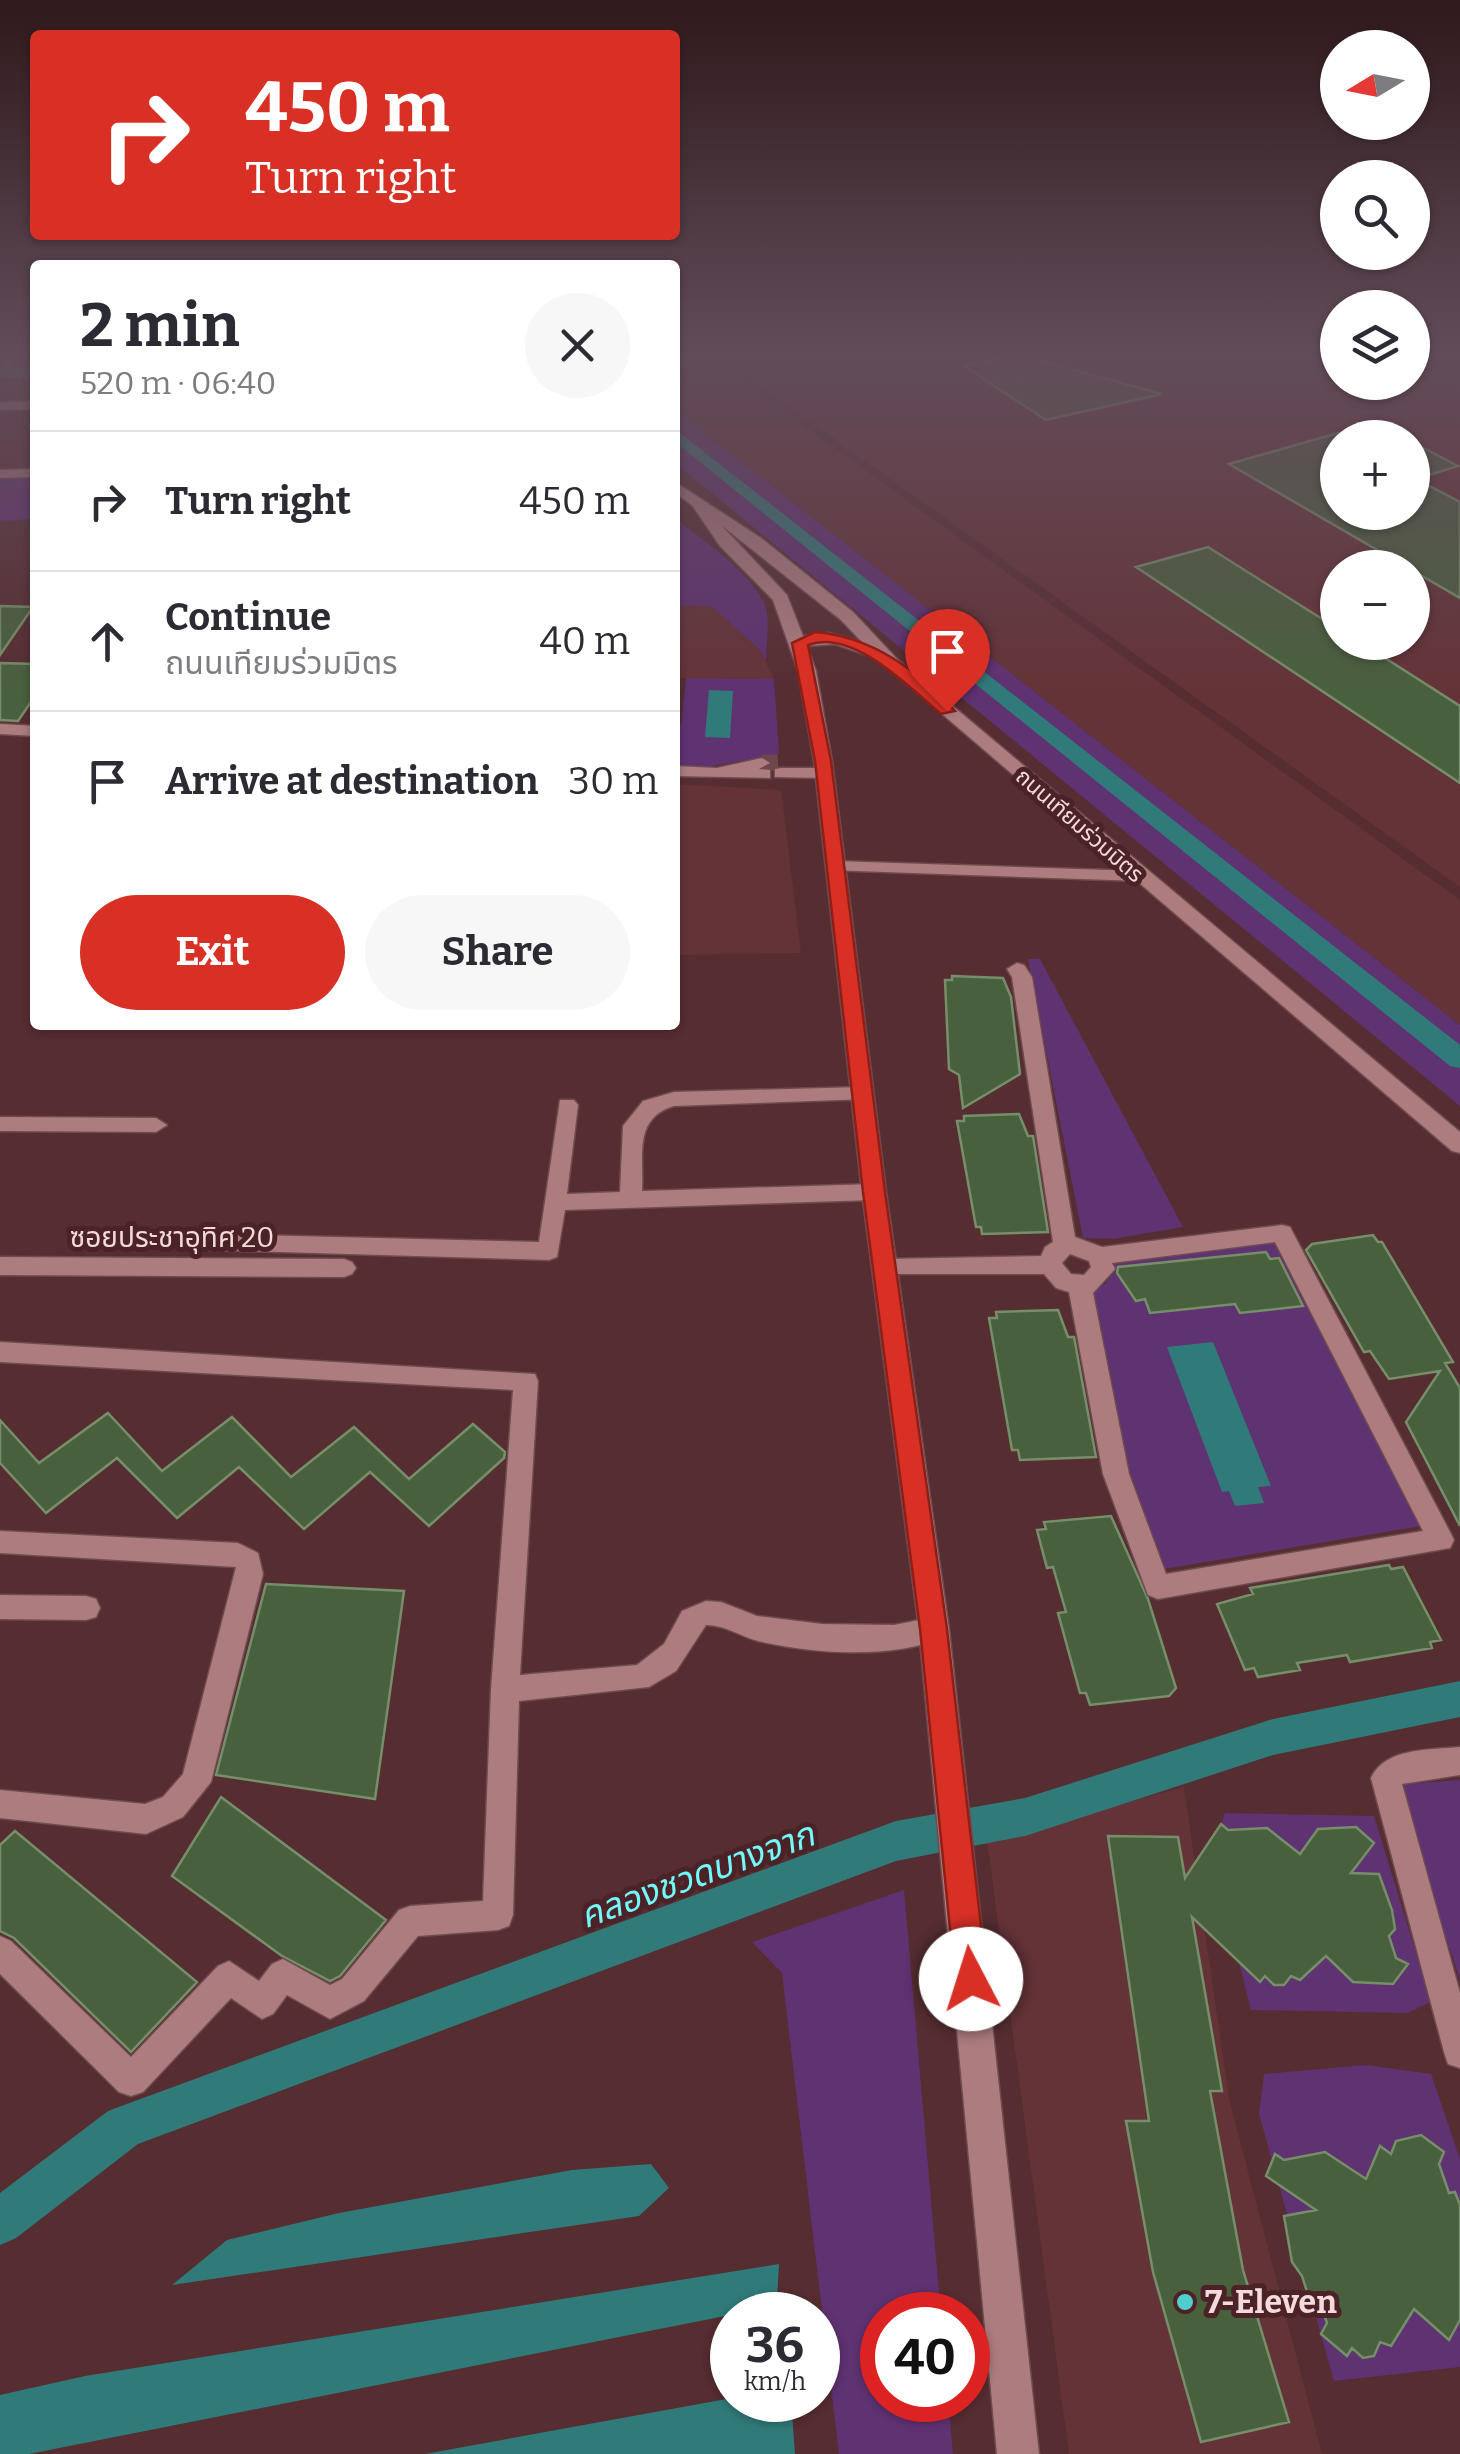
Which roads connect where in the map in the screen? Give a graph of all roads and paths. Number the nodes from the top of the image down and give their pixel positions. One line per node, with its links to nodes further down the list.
1 (30, 473): 2 (street)
2 (0, 474)
3 (680, 490): 4 (street, ถนนเทียมร่วมมิตร)
4 (700, 505): 5 (street, ถนนเทียมร่วมมิตร); 6 (street, ถนนเทียมร่วมมิตร)
5 (800, 643): 6 (street); 9 (street, ถนนเทียมร่วมมิตร)
6 (892, 664): 12 (street, ถนนเทียมร่วมมิตร)
7 (0, 730): 8 (street)
8 (30, 731)
9 (824, 767): 10 (street); 11 (street, ถนนเทียมร่วมมิตร)
10 (680, 771)
11 (834, 866): 12 (street); 14 (street, ถนนเทียมร่วมมิตร)
12 (1140, 876): 18 (street, ถนนเทียมร่วมมิตร)
13 (1016, 969): 23 (street)
14 (862, 1094): 19 (street, ถนนเทียมร่วมมิตร); 20 (street)
15 (567, 1105): 21 (street)
16 (156, 1125): 17 (street)
17 (1, 1126)
18 (1460, 1146)
19 (874, 1192): 20 (street); 27 (street, ถนนเทียมร่วมมิตร)
20 (630, 1200): 21 (street)
21 (558, 1202): 22 (street)
22 (210, 1242)
23 (1057, 1256): 24 (street); 27 (street); 28 (street)
24 (1098, 1256): 28 (street); 28 (street)
25 (0, 1266): 26 (street, ซอยประชาอุทิศ 20)
26 (344, 1268)
27 (884, 1268): 33 (street, ถนนเทียมร่วมมิตร)
28 (1080, 1286)
29 (0, 1352): 34 (street)
30 (0, 1542): 36 (street)
31 (0, 1607): 32 (street)
32 (86, 1608)
33 (934, 1629): 34 (street); 39 (street, ถนนเทียมร่วมมิตร)
34 (505, 1689): 37 (street)
35 (1460, 1762): 38 (street)
36 (0, 1804)
37 (0, 1952)
38 (1460, 2052)
39 (1018, 2454)

